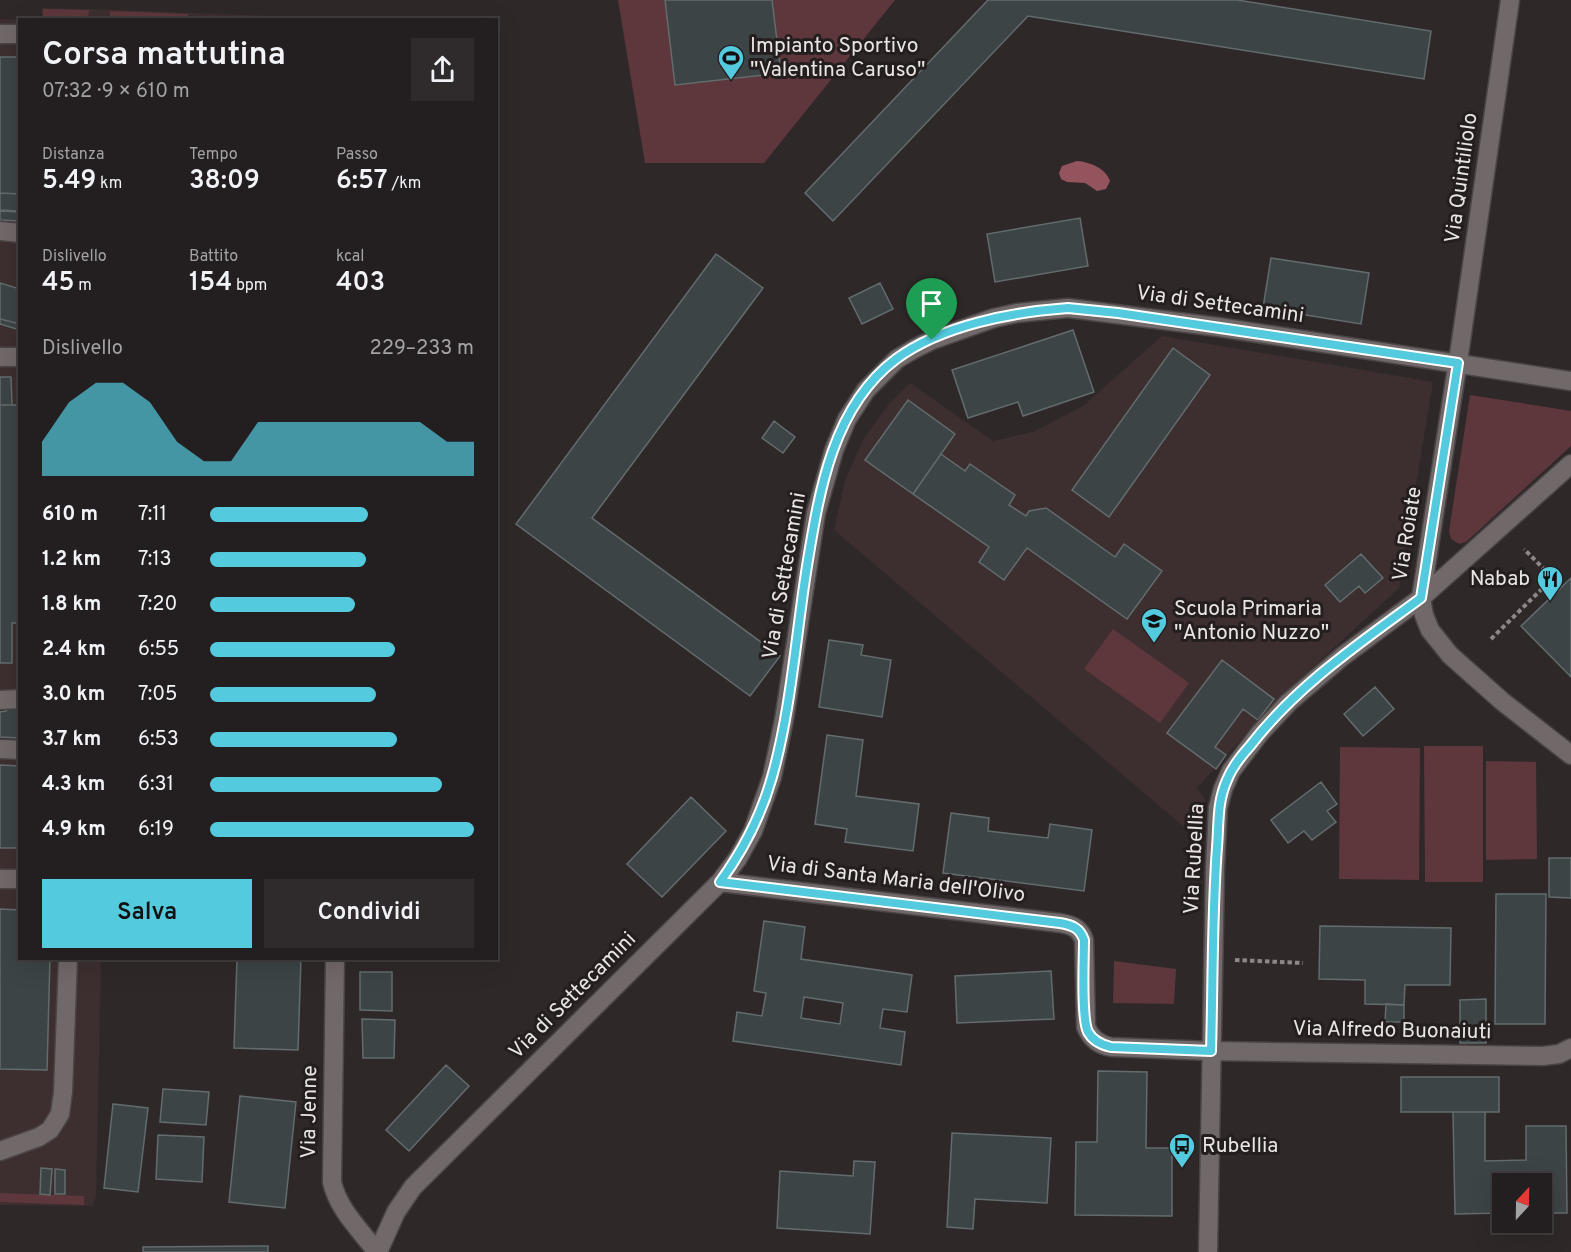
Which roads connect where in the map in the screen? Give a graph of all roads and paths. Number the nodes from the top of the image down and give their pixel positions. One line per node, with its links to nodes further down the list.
1 (1510, 0): 8 (street, Via Quintiliolo)
2 (0, 34): 3 (street)
3 (18, 34)
4 (0, 231): 5 (street)
5 (18, 233)
6 (0, 357): 7 (street)
7 (18, 357)
8 (1458, 363): 9 (street, Via di Settecamini); 12 (street, Via Roiate); 21 (street, Via di Settecamini)
9 (1571, 381)
10 (1571, 464): 12 (street, Via Rubellia)
11 (1524, 549): 13 (path)
12 (1421, 598): 18 (street, Via Roiate); 23 (street, Via Rubellia)
13 (1491, 639)
14 (18, 699): 15 (street)
15 (0, 700)
16 (0, 749): 17 (street)
17 (18, 750)
18 (1571, 755)
19 (0, 879): 20 (street)
20 (18, 879)
21 (720, 882): 22 (street, Via di Santa Maria dell'Olivo); 30 (street, Via di Settecamini)
22 (1066, 924): 28 (street, Via Alfredo Buonaiuti)
23 (1213, 951): 26 (path); 28 (street, Via Rubellia)
24 (68, 960): 29 (street)
25 (335, 960): 30 (street, Via Jenne)
26 (1303, 963)
27 (1571, 1048): 28 (street, Via Alfredo Buonaiuti)
28 (1211, 1051): 31 (street)
29 (0, 1151)
30 (378, 1252)
31 (1208, 1252)

